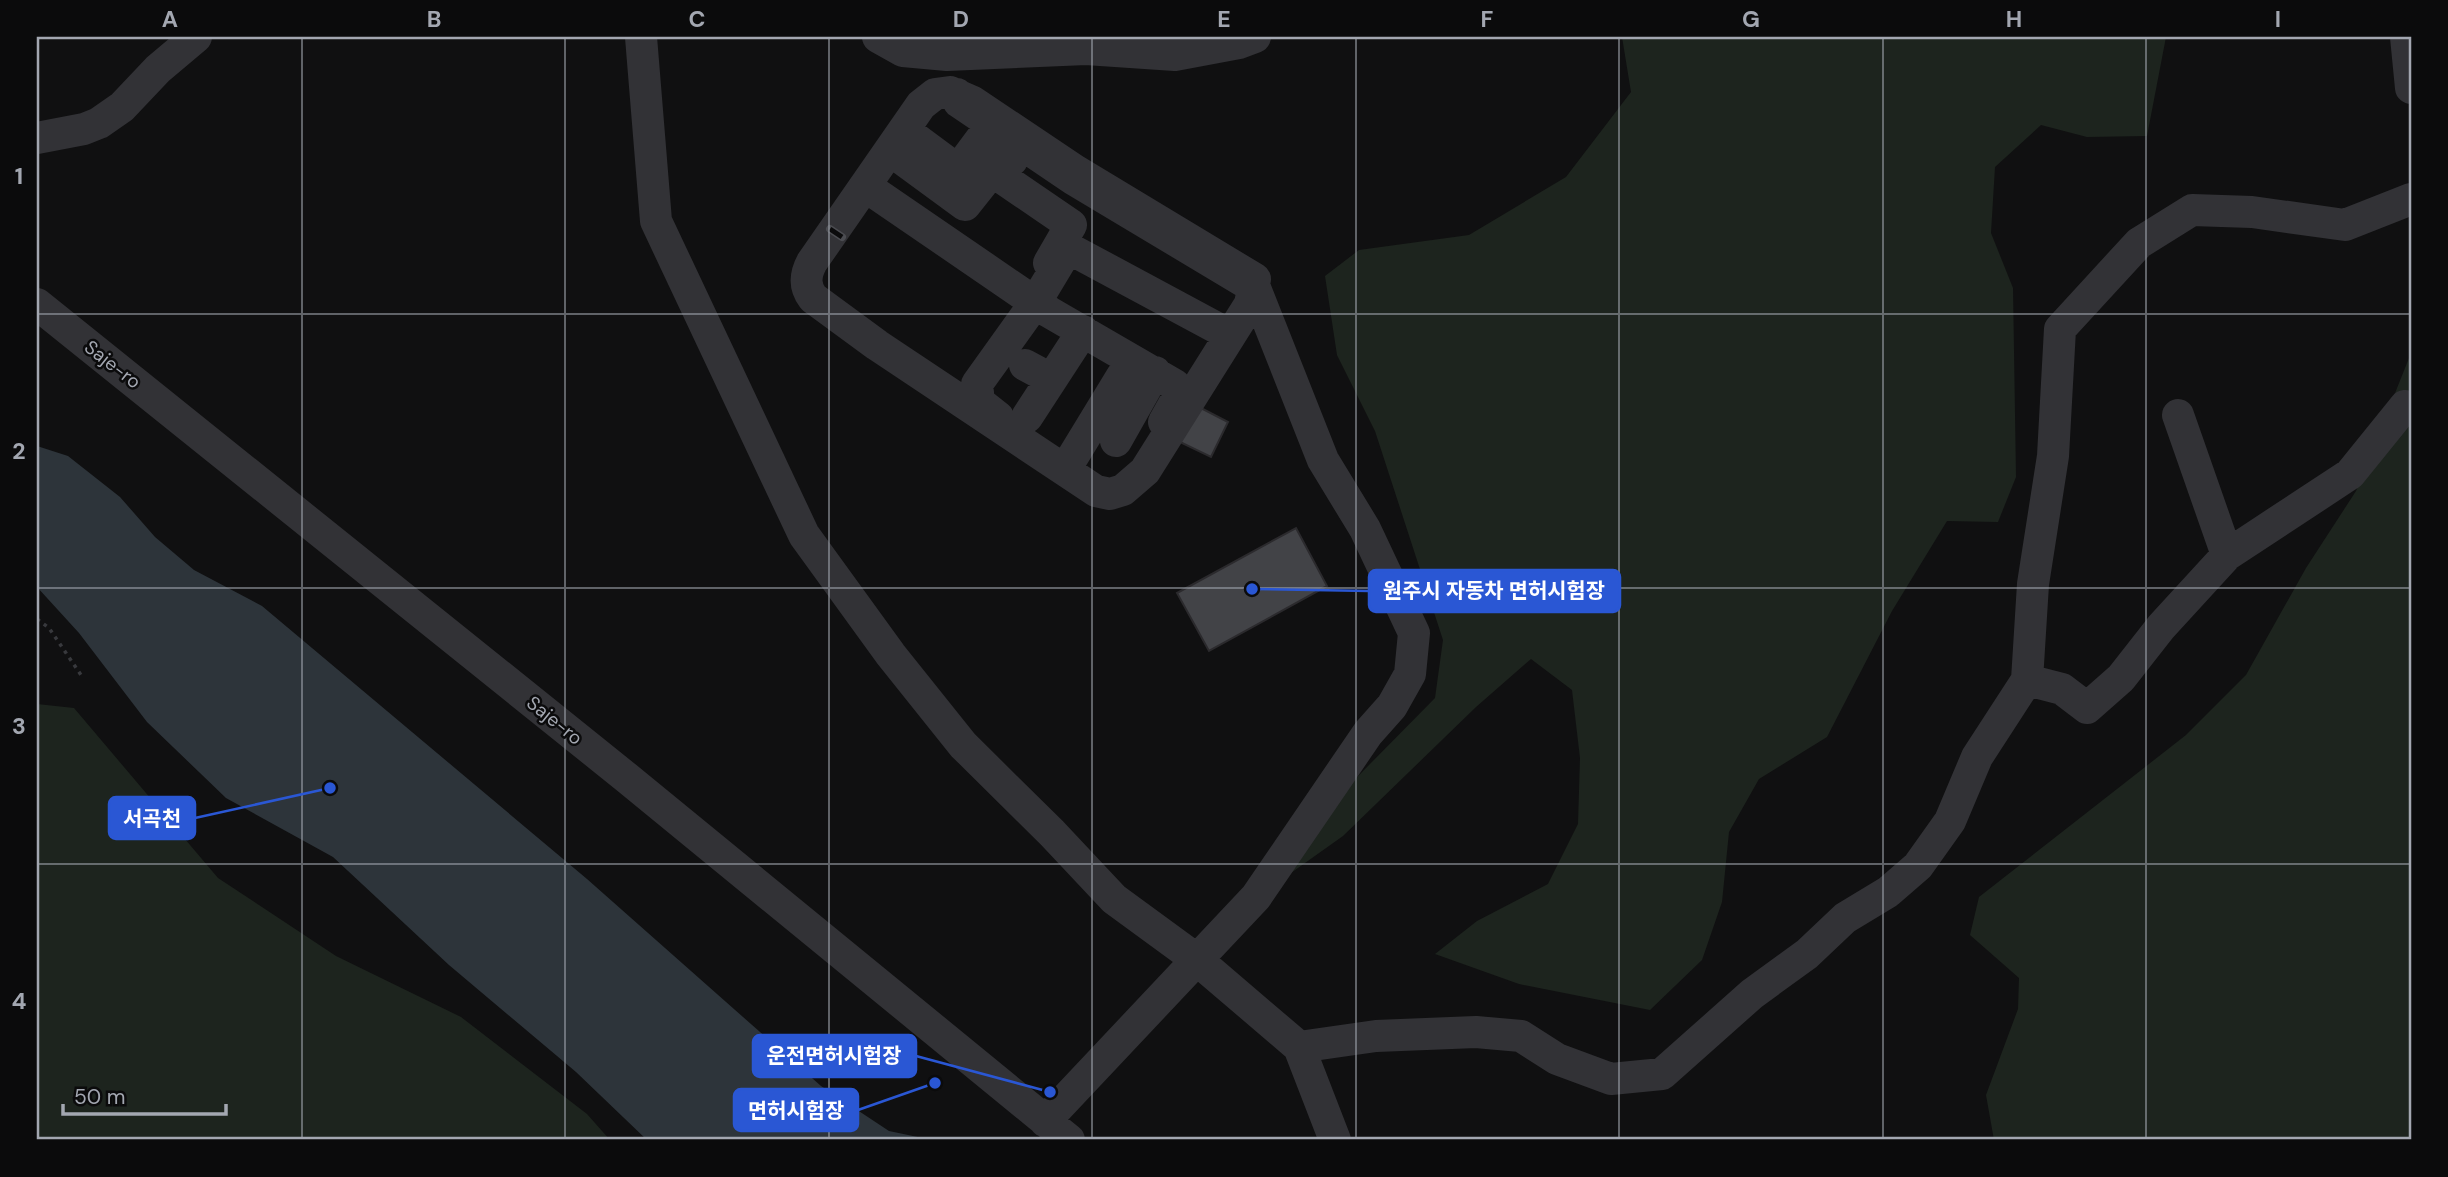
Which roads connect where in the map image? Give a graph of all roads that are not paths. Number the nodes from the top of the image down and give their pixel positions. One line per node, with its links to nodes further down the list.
1 (196, 37): 7 (street)
2 (641, 37): 25 (street)
3 (878, 37): 4 (street)
4 (1255, 37)
5 (2406, 37): 6 (street)
6 (2411, 88)
7 (37, 138)
8 (897, 140): 9 (street); 11 (street); 12 (street)
9 (869, 184): 12 (street); 12 (street); 15 (street)
10 (2411, 199): 24 (street)
11 (1255, 284): 15 (street); 25 (street)
12 (1033, 299): 14 (street); 15 (street); 15 (street); 18 (street)
13 (37, 304): 27 (street, Saje-ro)
14 (1071, 336): 16 (street); 18 (street)
15 (1222, 337)
16 (1155, 372): 21 (street); 22 (street)
17 (1122, 376): 21 (street)
18 (1031, 396): 22 (street)
19 (2405, 406): 23 (street)
20 (2178, 415): 23 (street)
21 (1113, 422): 22 (street)
22 (1069, 463)
23 (2227, 555): 24 (street)
24 (2027, 680): 26 (street)
25 (1196, 959): 26 (street); 27 (street)
26 (1298, 1047): 28 (street)
27 (1057, 1130)
28 (1335, 1140)

